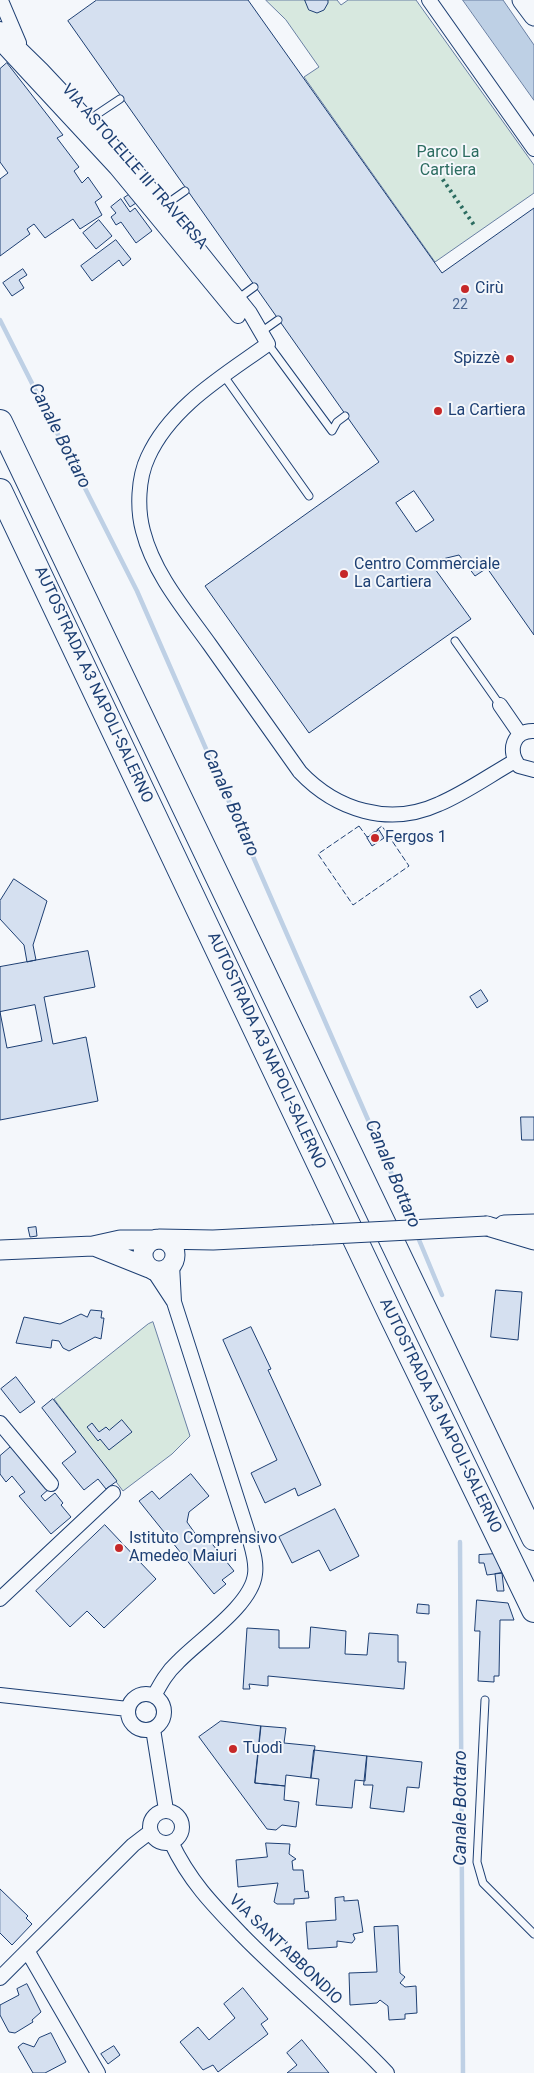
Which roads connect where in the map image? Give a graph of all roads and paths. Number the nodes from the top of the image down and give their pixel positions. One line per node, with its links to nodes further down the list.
1 (429, 0): 9 (street)
2 (522, 0): 4 (street)
3 (1, 3): 6 (street)
4 (534, 16)
5 (0, 29): 6 (street)
6 (10, 43): 8 (street); 14 (street, VIA ASTOLELLE III TRAVERSA)
7 (120, 99): 8 (lane)
8 (90, 119): 11 (street)
9 (534, 149)
10 (185, 191): 11 (lane)
11 (165, 205): 13 (street)
12 (254, 287): 13 (lane)
13 (239, 298): 16 (street)
14 (238, 316)
15 (278, 320): 16 (lane)
16 (265, 338): 17 (street); 18 (lane)
17 (224, 376): 21 (lane); 26 (street)
18 (345, 416)
19 (0, 422): 41 (highway, AUTOSTRADA A3 NAPOLI-SALERNO)
20 (0, 491): 43 (highway, AUTOSTRADA A3 NAPOLI-SALERNO)
21 (309, 496)
22 (455, 642): 23 (lane)
23 (500, 706): 25 (street)
24 (534, 731): 25 (street)
25 (520, 734): 26 (street)
26 (515, 761): 27 (street)
27 (534, 770)
28 (534, 1224): 29 (street)
29 (487, 1226): 31 (street, bridge); 32 (street)
30 (157, 1239): 31 (street); 33 (street); 35 (street); 36 (street)
31 (213, 1240): 35 (street)
32 (534, 1240)
33 (93, 1246): 34 (street); 36 (street)
34 (0, 1250)
35 (173, 1263): 36 (street); 37 (street)
36 (151, 1269): 37 (street)
37 (174, 1302): 45 (street)
38 (0, 1423): 39 (street)
39 (51, 1484)
40 (113, 1493): 42 (street)
41 (534, 1538)
42 (0, 1600)
43 (534, 1610)
44 (0, 1695): 47 (street)
45 (154, 1696): 47 (street); 48 (street)
46 (486, 1700): 52 (lane)
47 (128, 1709): 48 (street)
48 (153, 1729): 49 (street)
49 (166, 1810): 50 (street); 51 (street)
50 (150, 1832): 51 (street); 53 (street)
51 (171, 1842): 56 (street, VIA SANT'ABBONDIO)
52 (534, 1934)
53 (28, 1952): 54 (street); 55 (street)
54 (0, 1978)
55 (98, 2073)
56 (387, 2073)

